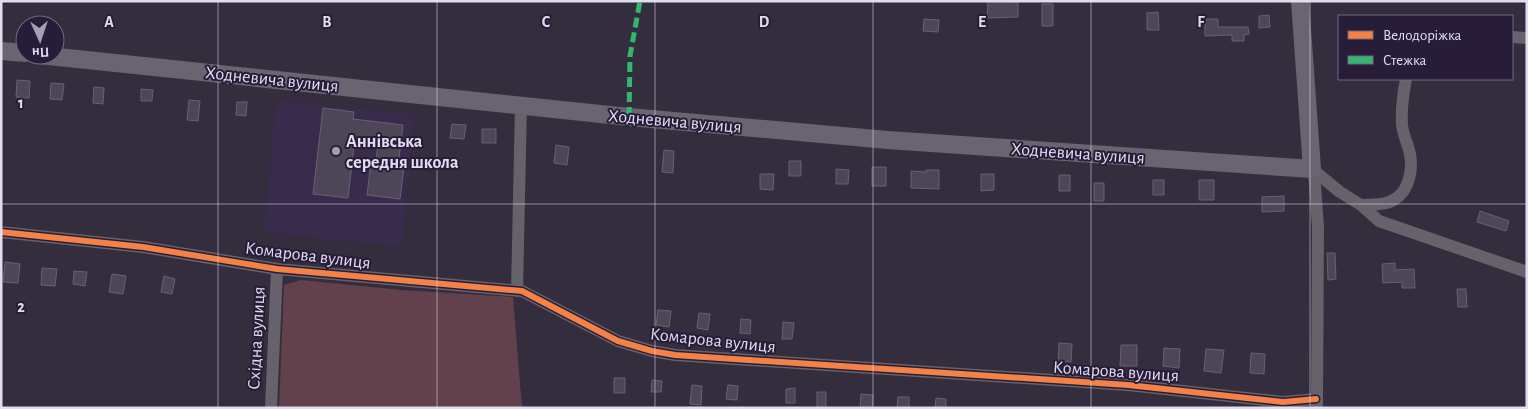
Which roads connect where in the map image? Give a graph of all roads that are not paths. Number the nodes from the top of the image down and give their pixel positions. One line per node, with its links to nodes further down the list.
1 (1300, 1): 9 (main road)
2 (1513, 37): 3 (street)
3 (1527, 38)
4 (1, 51): 5 (main road)
5 (15, 53)
6 (65, 58): 8 (main road, Ходневича вулиця)
7 (1406, 80): 10 (street)
8 (521, 106): 9 (main road, Ходневича вулиця); 14 (street)
9 (1313, 171): 10 (street); 15 (street)
10 (1361, 205): 13 (street)
11 (1, 232): 12 (street, Комарова вулиця)
12 (277, 269): 14 (street, Комарова вулиця); 16 (street, Східна вулиця)
13 (1527, 272)
14 (517, 291): 15 (street, Комарова вулиця)
15 (1317, 403)
16 (271, 408)

